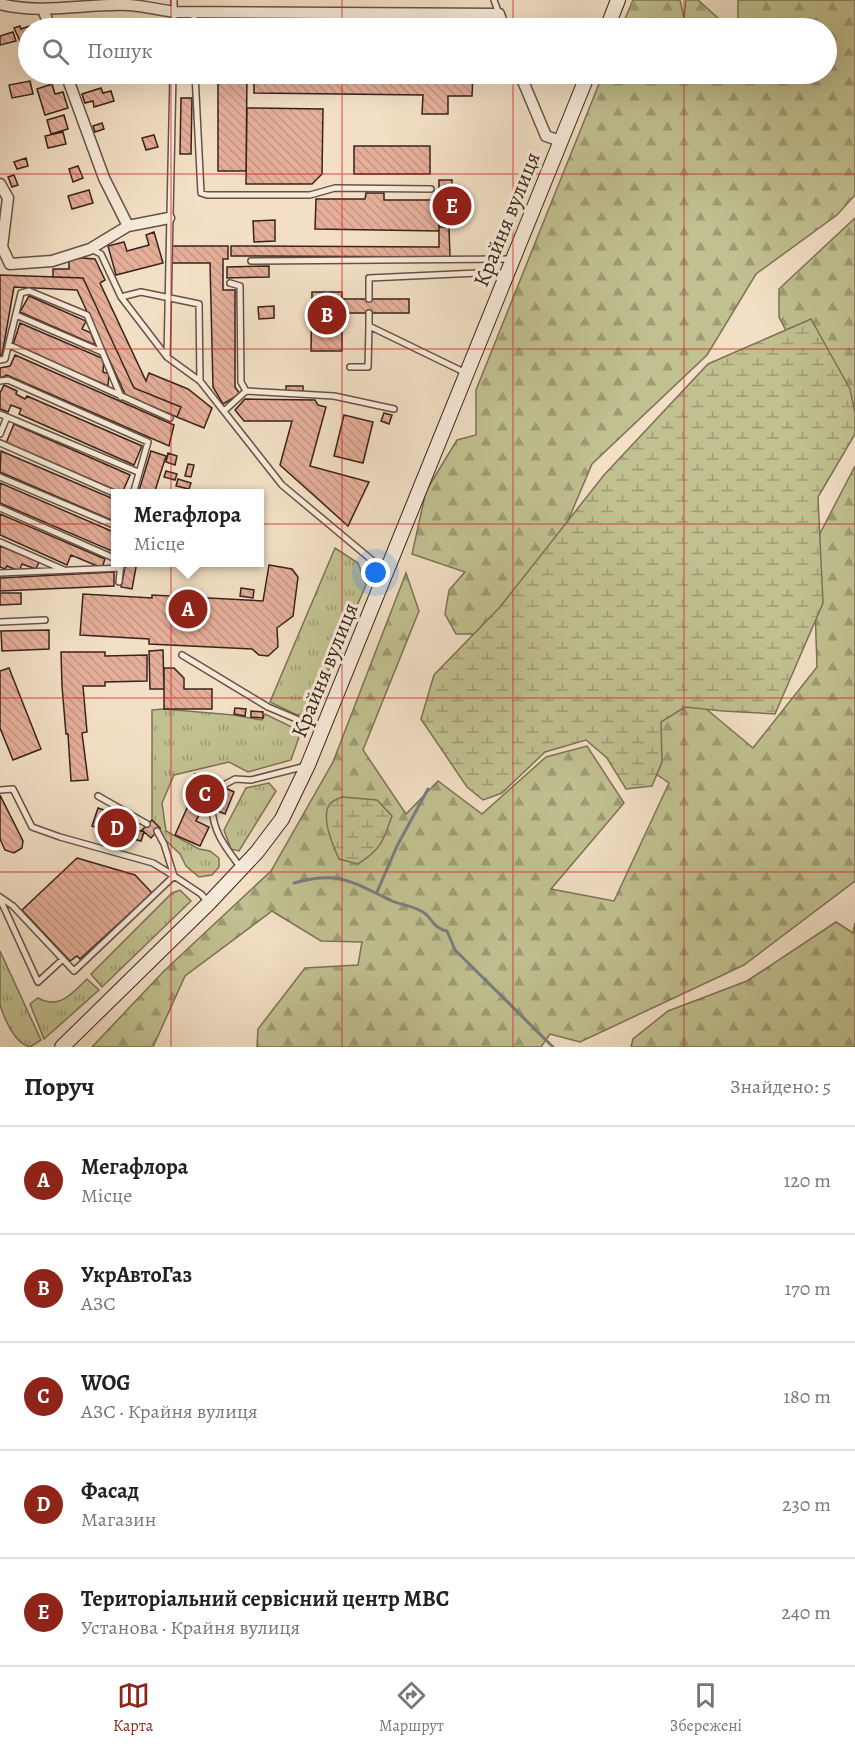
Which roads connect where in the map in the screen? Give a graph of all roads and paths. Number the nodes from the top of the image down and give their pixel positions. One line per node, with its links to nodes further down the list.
1 (158, 0): 7 (street)
2 (174, 0): 7 (lane)
3 (494, 0): 9 (lane)
4 (618, 0): 14 (street)
5 (0, 4): 6 (street)
6 (43, 9): 7 (street); 10 (street)
7 (175, 12): 8 (street); 11 (lane)
8 (194, 12): 9 (street); 12 (lane)
9 (499, 14): 13 (street)
10 (46, 18)
11 (175, 18)
12 (194, 18)
13 (500, 18)
14 (611, 18)
15 (70, 84): 24 (street)
16 (173, 84): 23 (lane)
17 (196, 84): 22 (lane)
18 (524, 84): 20 (street)
19 (584, 84): 20 (street, Крайня вулиця)
20 (560, 141): 26 (street, Крайня вулиця)
21 (0, 184): 25 (street)
22 (431, 189)
23 (170, 218): 24 (street); 31 (lane)
24 (128, 226): 25 (street)
25 (90, 249): 30 (lane)
26 (512, 259): 27 (lane); 28 (street, Крайня вулиця)
27 (251, 261)
28 (506, 274): 32 (lane); 41 (street, Крайня вулиця)
29 (230, 284): 44 (lane)
30 (121, 297): 31 (lane); 38 (lane)
31 (167, 297): 38 (lane); 43 (lane)
32 (369, 299)
33 (369, 313): 35 (lane)
34 (16, 315): 36 (lane); 37 (lane); 37 (lane)
35 (369, 326): 40 (lane); 41 (lane)
36 (9, 345): 39 (lane); 45 (lane)
37 (102, 352): 45 (lane)
38 (167, 357): 43 (lane)
39 (0, 360)
40 (350, 367)
41 (466, 373): 64 (street, Крайня вулиця)
42 (0, 381): 53 (lane)
43 (200, 381): 47 (lane)
44 (246, 391): 46 (lane); 47 (lane)
45 (121, 397): 50 (lane)
46 (394, 409)
47 (224, 411): 64 (lane)
48 (0, 414): 49 (lane)
49 (7, 417): 51 (lane); 53 (lane)
50 (170, 418)
51 (0, 435)
52 (0, 443): 56 (lane)
53 (138, 472): 55 (lane)
54 (0, 477): 58 (lane)
55 (134, 489)
56 (111, 492)
57 (0, 508): 60 (lane)
58 (111, 524)
59 (0, 542): 63 (lane)
60 (111, 557)
61 (111, 566): 63 (lane)
62 (121, 567): 66 (lane)
63 (65, 571): 65 (lane)
64 (386, 572): 70 (street, Крайня вулиця)
65 (0, 573)
66 (119, 582)
67 (45, 620): 68 (lane)
68 (0, 622)
69 (182, 655): 70 (lane)
70 (322, 729): 71 (street, Крайня вулиця)
71 (308, 765): 72 (lane); 78 (street, Крайня вулиця)
72 (222, 786)
73 (0, 790): 79 (lane)
74 (98, 796): 76 (lane)
75 (212, 808): 78 (lane)
76 (147, 824)
77 (156, 831): 79 (lane)
78 (242, 869): 81 (street, Крайня вулиця)
79 (174, 876): 81 (lane); 82 (lane)
80 (0, 898): 82 (lane); 82 (lane)
81 (209, 903): 83 (street, Крайня вулиця)
82 (63, 959)
83 (62, 1047)

